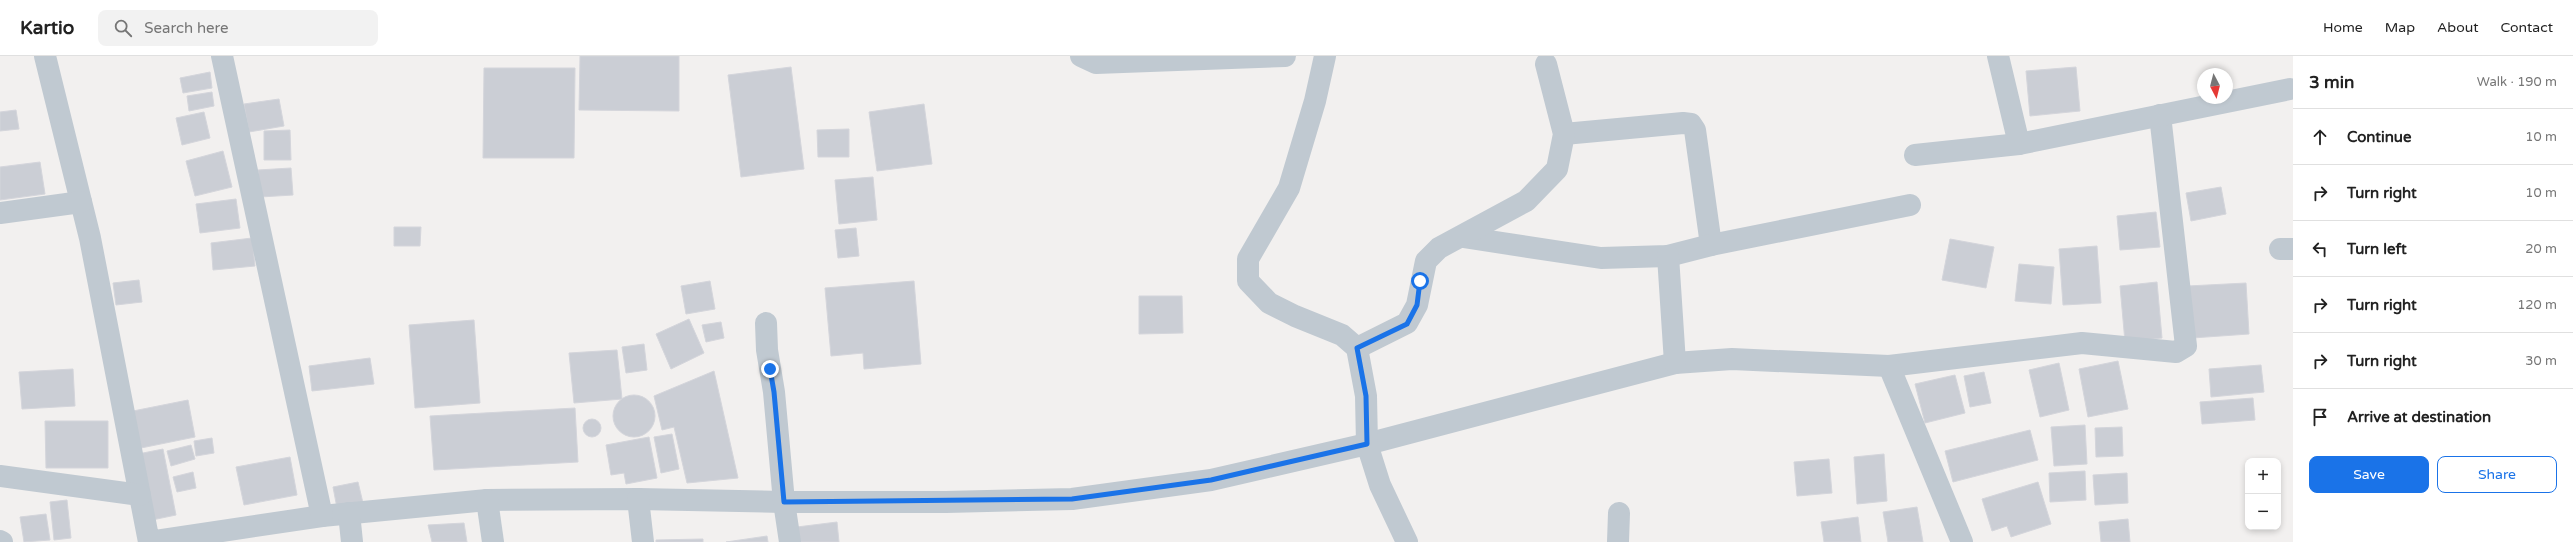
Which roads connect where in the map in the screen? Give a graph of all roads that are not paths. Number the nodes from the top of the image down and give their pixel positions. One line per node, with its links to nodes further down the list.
1 (46, 56): 13 (street)
2 (222, 56): 31 (street)
3 (1081, 56): 4 (street)
4 (1285, 56)
5 (1998, 56): 11 (street)
6 (1323, 63): 20 (street)
7 (1546, 64): 10 (street)
8 (2290, 89): 9 (street)
9 (2160, 115): 11 (street); 22 (street)
10 (1564, 134): 16 (street); 17 (street)
11 (2019, 144): 12 (street)
12 (1915, 155)
13 (81, 202): 15 (street); 25 (street)
14 (1910, 205): 17 (street)
15 (0, 213)
16 (1463, 237): 18 (street); 20 (street)
17 (1711, 245): 18 (street)
18 (1668, 256): 21 (street)
19 (766, 323): 28 (street)
20 (1357, 348): 23 (street)
21 (1675, 363): 22 (street); 23 (street)
22 (1889, 366): 38 (street)
23 (1367, 444): 28 (street); 36 (street)
24 (0, 476): 25 (street)
25 (140, 495): 31 (street)
26 (638, 499): 27 (street); 28 (street); 34 (street)
27 (487, 500): 29 (street); 33 (street)
28 (784, 502): 35 (street)
29 (349, 513): 31 (street); 32 (street)
30 (1619, 513): 37 (street)
31 (322, 516)
32 (352, 542)
33 (493, 542)
34 (643, 542)
35 (790, 542)
36 (1407, 542)
37 (1618, 542)
38 (1962, 542)

